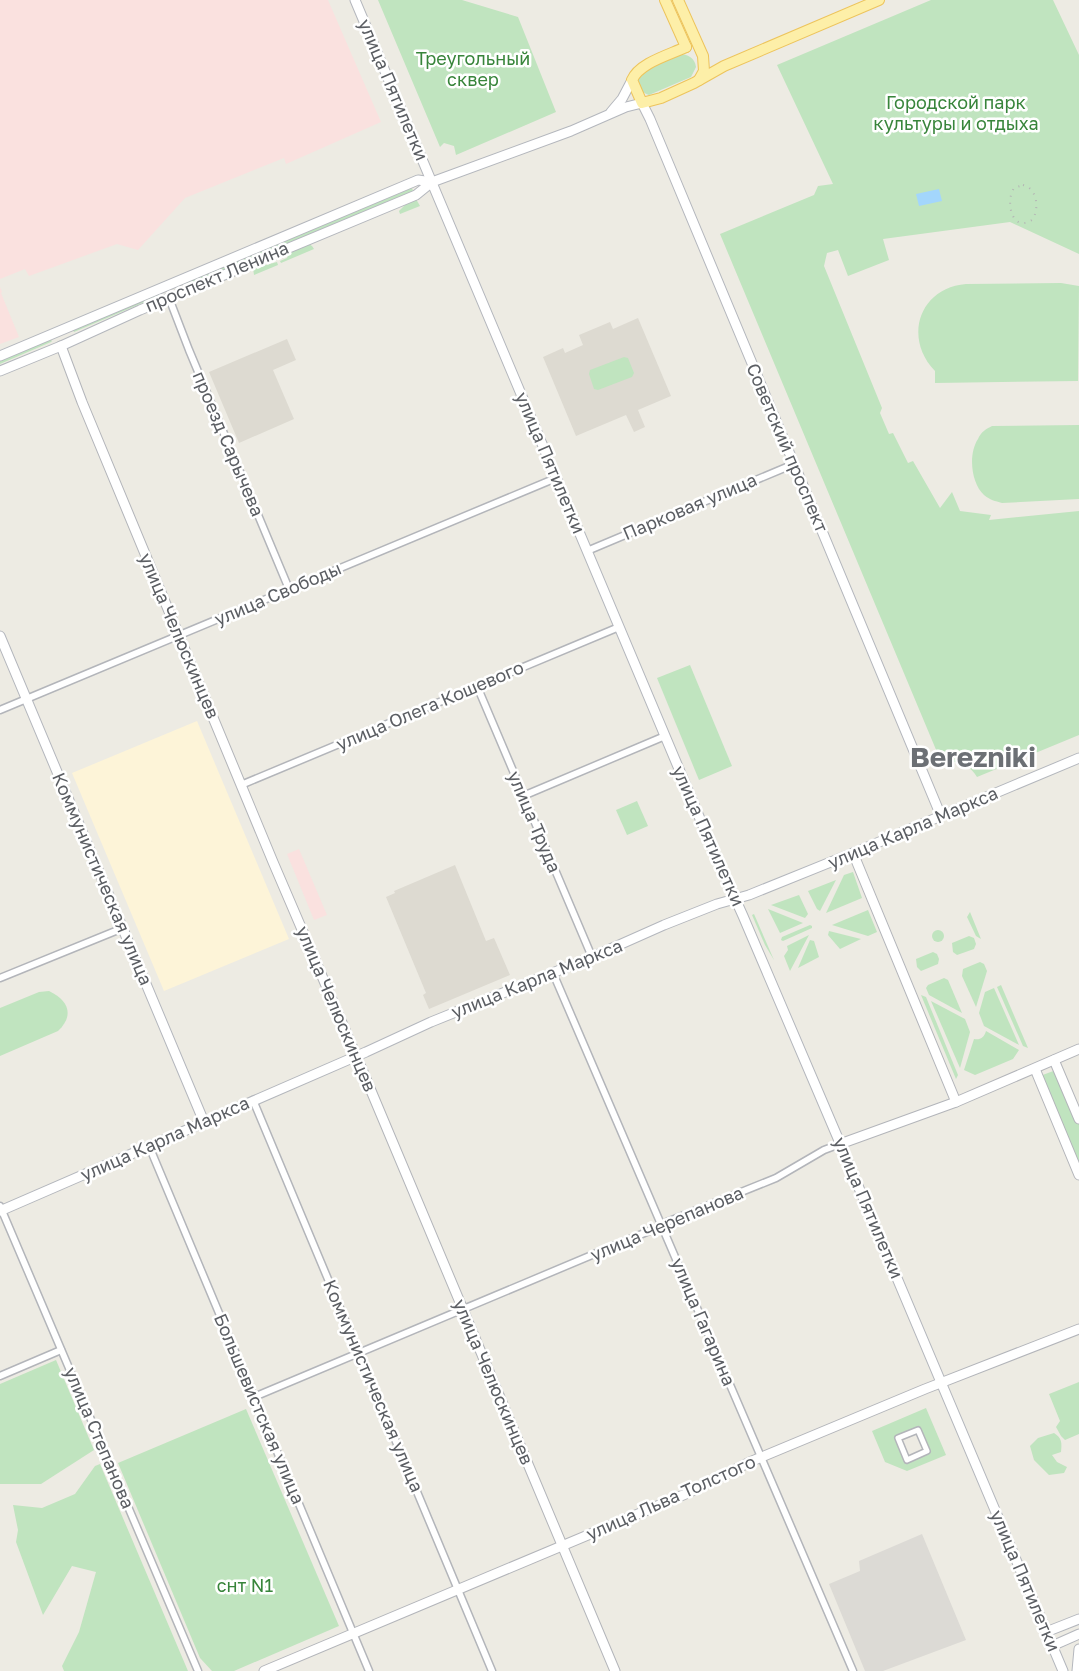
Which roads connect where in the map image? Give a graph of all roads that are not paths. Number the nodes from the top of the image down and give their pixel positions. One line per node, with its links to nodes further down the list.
1 (355, 0): 12 (main road, улица Пятилетки)
2 (665, 0): 5 (main road)
3 (678, 0): 6 (main road)
4 (879, 0): 7 (main road, проспект Ленина)
5 (686, 47): 6 (main road); 8 (main road, проспект Ленина)
6 (703, 56): 7 (main road); 9 (main road)
7 (724, 66): 9 (main road, проспект Ленина)
8 (632, 80): 10 (main road, Советский проспект); 11 (main road, проспект Ленина)
9 (699, 80): 10 (main road, проспект Ленина)
10 (642, 103): 11 (main road, проспект Ленина); 17 (main road, Советский проспект)
11 (602, 118): 12 (main road, проспект Ленина)
12 (432, 182): 13 (main road, проспект Ленина); 15 (main road, проспект Ленина); 18 (main road, улица Пятилетки)
13 (169, 298): 14 (main road, проспект Ленина); 20 (street, проезд Сарычева)
14 (60, 346): 16 (main road, проспект Ленина); 22 (main road, улица Челюскинцев)
15 (0, 356)
16 (0, 371)
17 (794, 464): 19 (street, Парковая улица); 31 (main road, Советский проспект)
18 (556, 478): 19 (main road, улица Пятилетки); 20 (street, улица Свободы)
19 (587, 551): 21 (main road, улица Пятилетки)
20 (288, 589): 22 (street, улица Свободы)
21 (619, 627): 24 (street, улица Олега Кошевого); 27 (main road, улица Пятилетки)
22 (178, 635): 25 (street, улица Свободы); 29 (main road, улица Челюскинцев)
23 (0, 636): 25 (main road, Коммунистическая улица)
24 (477, 686): 29 (street, улица Олега Кошевого); 30 (street, улица Труда)
25 (26, 699): 26 (street, улица Свободы); 34 (main road, Коммунистическая улица)
26 (0, 710)
27 (665, 736): 30 (street); 33 (main road, улица Пятилетки)
28 (1079, 758): 31 (main road, улица Карла Маркса)
29 (242, 785): 39 (main road, улица Челюскинцев)
30 (523, 796): 35 (street, улица Труда)
31 (941, 816): 32 (main road, улица Карла Маркса)
32 (853, 853): 33 (main road, улица Карла Маркса); 43 (main road)
33 (735, 899): 35 (main road, улица Карла Маркса); 46 (main road, улица Пятилетки)
34 (123, 928): 37 (street); 45 (main road, Коммунистическая улица)
35 (592, 957): 36 (main road, улица Карла Маркса)
36 (553, 973): 39 (main road, улица Карла Маркса); 50 (street, улица Гагарина)
37 (0, 978)
38 (1079, 1050): 40 (main road, улица Черепанова)
39 (356, 1056): 42 (main road, улица Карла Маркса); 51 (main road, улица Челюскинцев)
40 (1054, 1060): 41 (main road, улица Черепанова); 44 (main road)
41 (1035, 1069): 43 (main road, улица Черепанова); 48 (main road)
42 (253, 1100): 45 (main road, улица Карла Маркса); 54 (street, Коммунистическая улица)
43 (956, 1102): 46 (main road, улица Черепанова)
44 (1079, 1119)
45 (204, 1122): 47 (main road, улица Карла Маркса)
46 (840, 1144): 50 (street, улица Черепанова); 56 (main road, улица Пятилетки)
47 (150, 1146): 49 (main road, улица Карла Маркса); 57 (street, Большевистская улица)
48 (1079, 1175)
49 (1, 1209): 53 (street, улица Степанова)
50 (661, 1226): 51 (street, улица Черепанова); 59 (street, улица Гагарина)
51 (463, 1309): 54 (street, улица Черепанова); 60 (main road, улица Челюскинцев)
52 (1079, 1329): 56 (main road, улица Льва Толстого)
53 (61, 1350): 55 (street); 69 (street, улица Степанова)
54 (359, 1353): 57 (street, улица Черепанова); 61 (street, Коммунистическая улица)
55 (0, 1376)
56 (941, 1383): 59 (main road, улица Льва Толстого); 63 (main road, улица Пятилетки)
57 (254, 1397): 64 (street, Большевистская улица)
58 (918, 1430): 58 (street)
59 (761, 1458): 60 (main road, улица Льва Толстого); 74 (street, улица Гагарина)
60 (562, 1546): 61 (main road, улица Льва Толстого); 73 (main road, улица Челюскинцев)
61 (458, 1590): 64 (main road, улица Льва Толстого); 72 (street, Коммунистическая улица)
62 (1079, 1619): 63 (main road)
63 (1046, 1632): 66 (main road, улица Пятилетки)
64 (353, 1634): 68 (main road, улица Льва Толстого); 71 (street, Большевистская улица)
65 (1079, 1634): 66 (main road)
66 (1052, 1646): 75 (main road, улица Пятилетки)
67 (1079, 1649): 76 (main road)
68 (283, 1668): 70 (main road, улица Льва Толстого)
69 (198, 1671)
70 (264, 1671)
71 (369, 1671)
72 (492, 1671)
73 (614, 1671)
74 (852, 1671)
75 (1063, 1671)
76 (1077, 1671)

